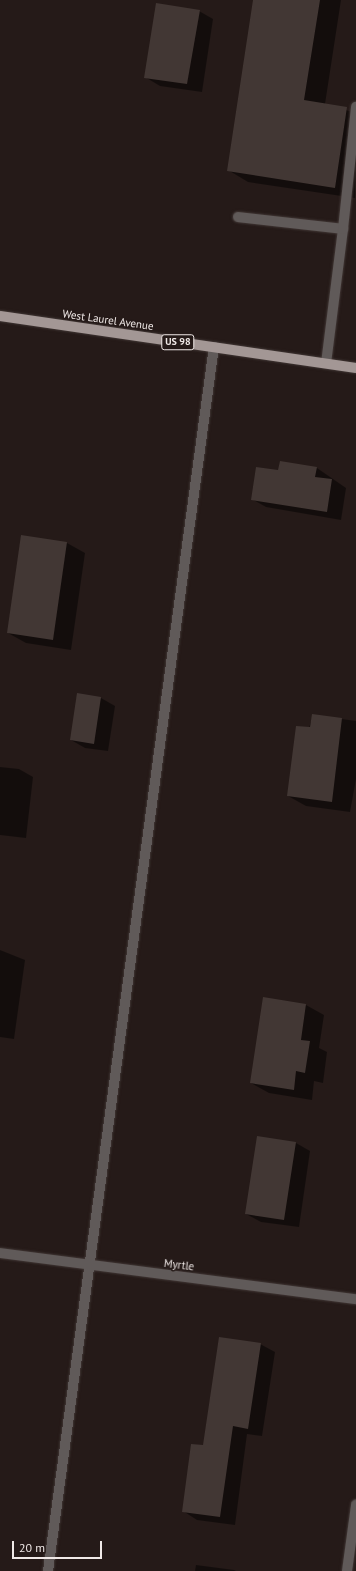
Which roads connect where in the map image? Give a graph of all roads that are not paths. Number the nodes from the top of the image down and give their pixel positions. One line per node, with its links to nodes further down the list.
1 (356, 107): 3 (street)
2 (238, 217): 3 (street)
3 (343, 230): 6 (street)
4 (0, 316): 5 (main road, West Laurel Avenue / US 98)
5 (214, 347): 6 (main road, West Laurel Avenue / US 98); 9 (street)
6 (326, 363): 7 (main road, West Laurel Avenue / US 98)
7 (356, 368)
8 (0, 1252): 9 (street, Myrtle)
9 (88, 1266): 10 (street, Myrtle); 12 (street)
10 (356, 1299)
11 (356, 1505): 13 (street)
12 (48, 1571)
13 (347, 1571)

